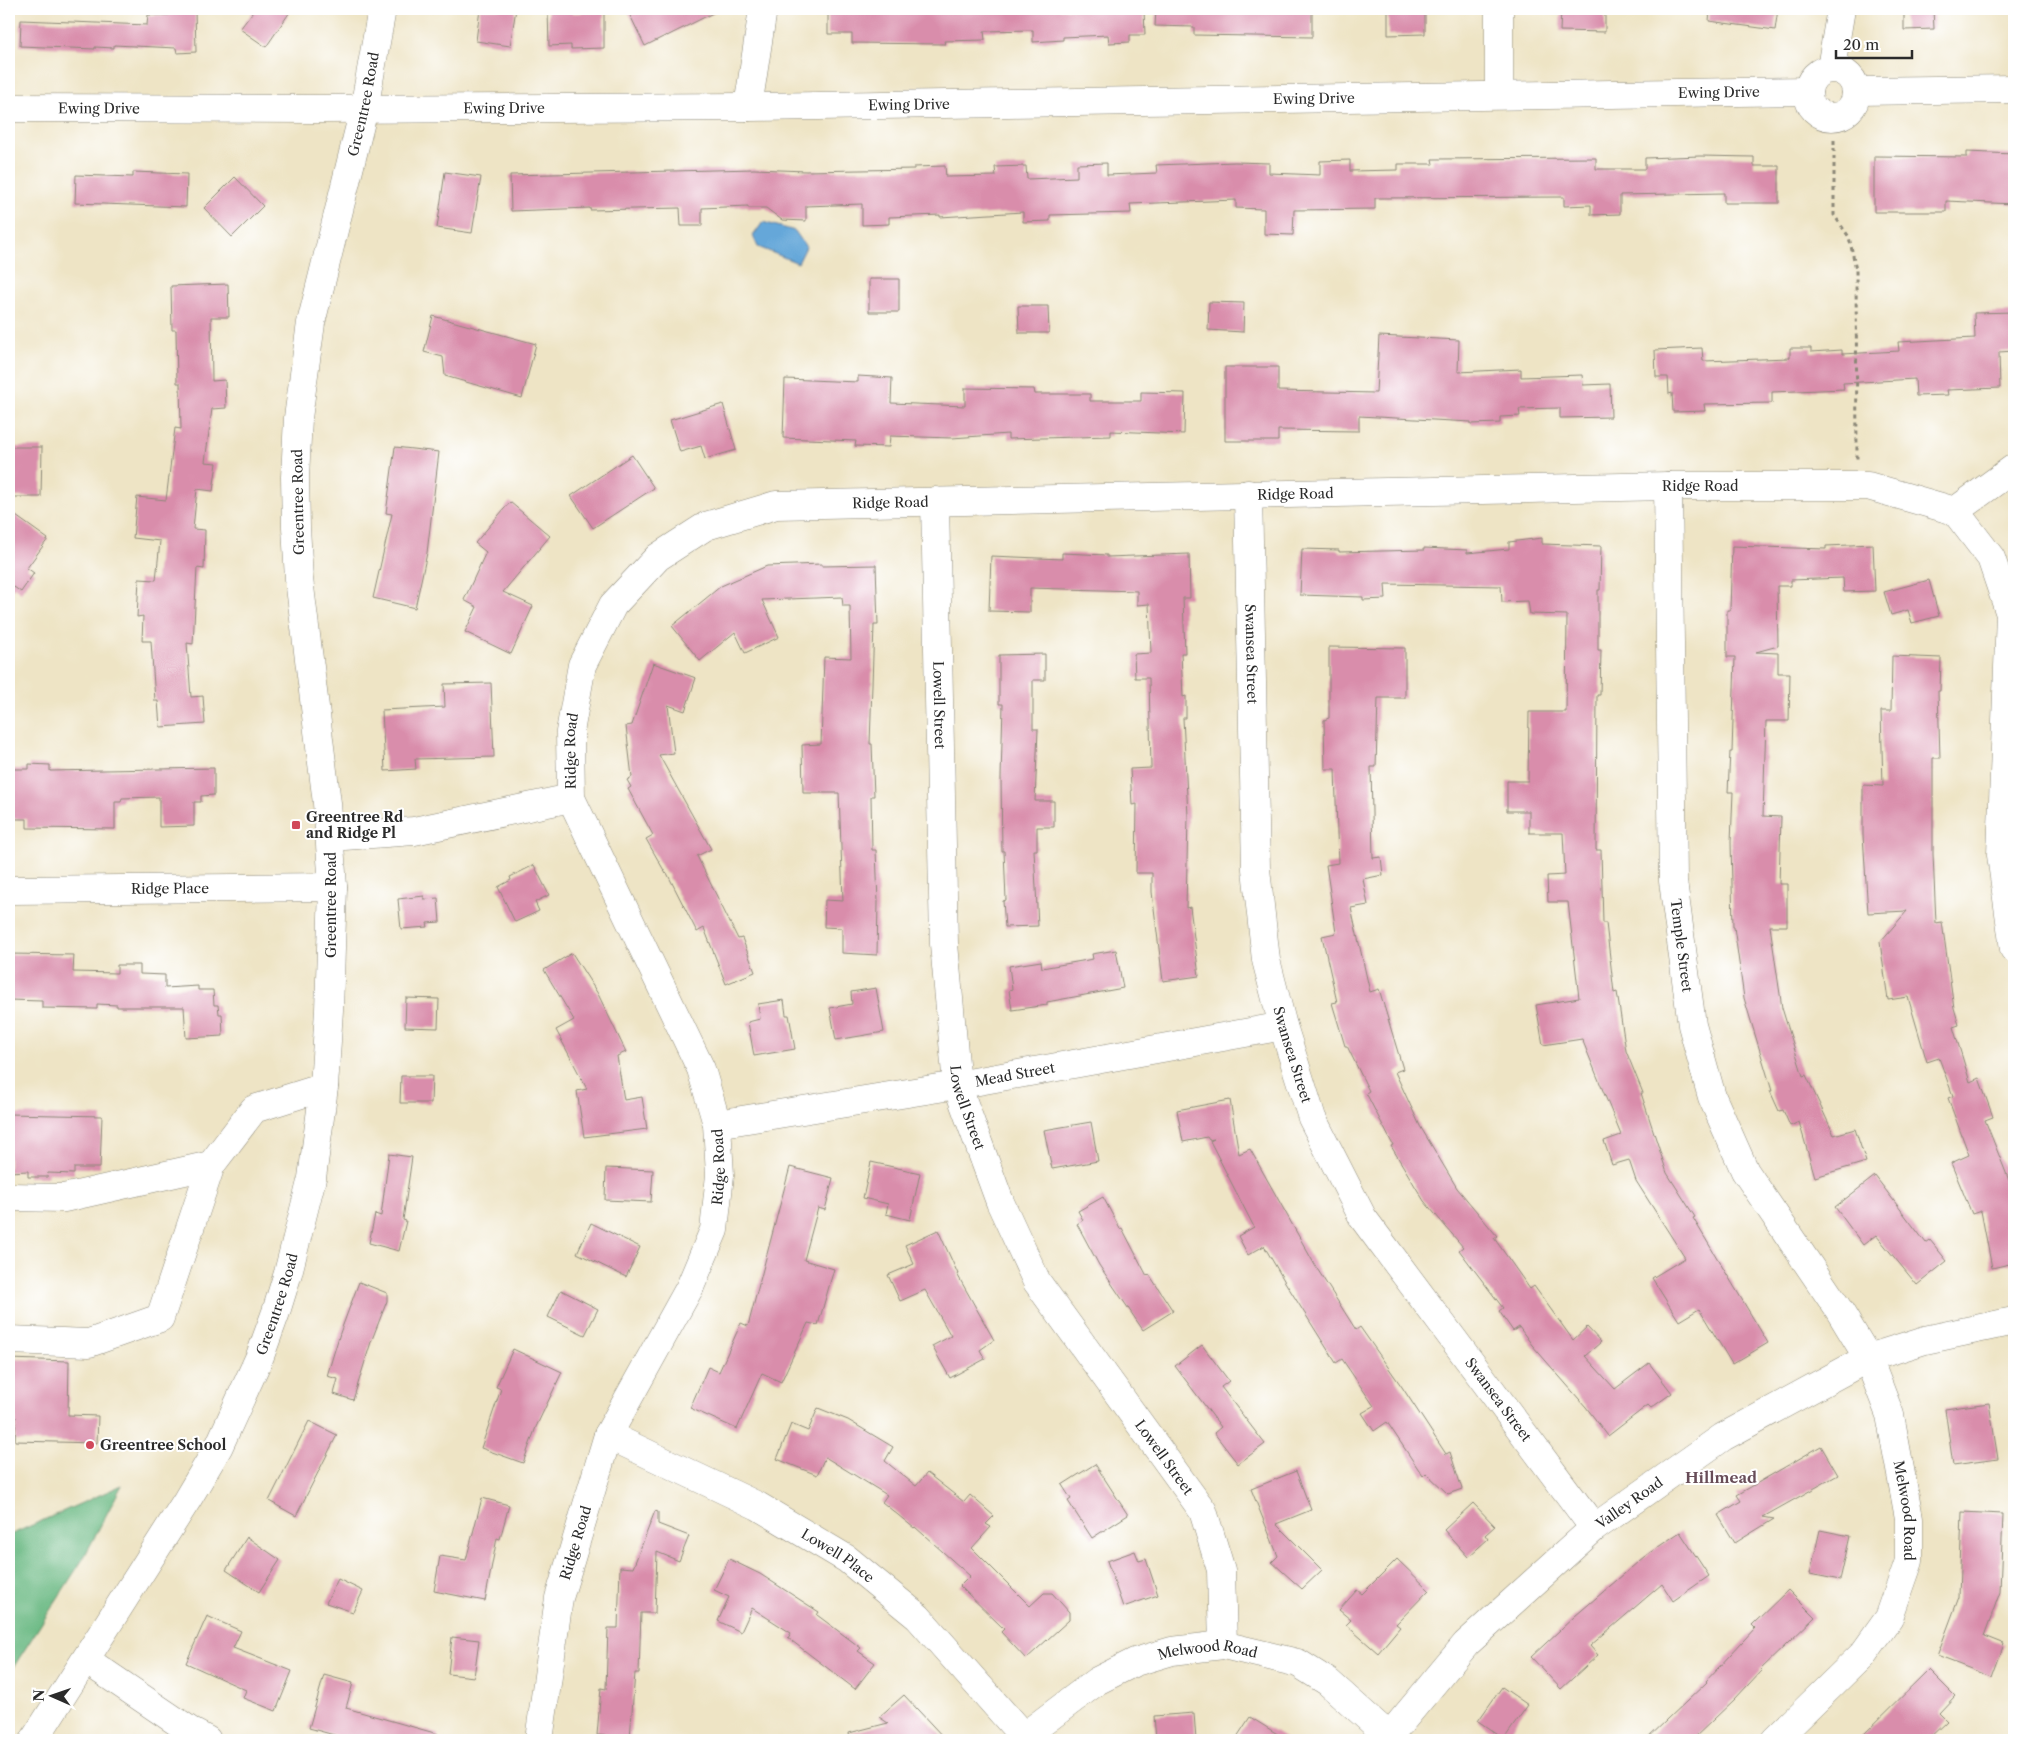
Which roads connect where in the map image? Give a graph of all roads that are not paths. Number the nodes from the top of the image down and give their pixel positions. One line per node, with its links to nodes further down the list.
1 (382, 9): 12 (street, Greentree Road)
2 (763, 9): 10 (street)
3 (1498, 9): 9 (street)
4 (1841, 9): 5 (street)
5 (1831, 68): 7 (street); 8 (street)
6 (2014, 89): 8 (street)
7 (1808, 91): 8 (street); 9 (street, Ewing Drive)
8 (1856, 91)
9 (1499, 96): 10 (street, Ewing Drive)
10 (748, 107): 12 (street, Ewing Drive)
11 (9, 108): 12 (street, Ewing Drive)
12 (364, 109): 19 (street, Greentree Road)
13 (2014, 468): 17 (street)
14 (1668, 486): 15 (street, Ridge Road); 17 (street, Ridge Road); 31 (street, Temple Street)
15 (1248, 494): 16 (street, Ridge Road); 23 (street, Swansea Street)
16 (936, 501): 18 (street, Ridge Road); 24 (street, Lowell Street)
17 (1956, 511): 22 (street)
18 (571, 798): 19 (street); 26 (street, Ridge Road)
19 (330, 837): 20 (street, Greentree Road)
20 (333, 886): 21 (street, Ridge Place); 25 (street, Greentree Road)
21 (9, 890)
22 (2014, 949)
23 (1283, 1026): 24 (street, Mead Street); 33 (street, Swansea Street)
24 (957, 1085): 26 (street, Mead Street); 34 (street, Lowell Street)
25 (324, 1087): 27 (street); 35 (street, Greentree Road)
26 (717, 1124): 32 (street, Ridge Road)
27 (210, 1165): 28 (street); 30 (street)
28 (9, 1198)
29 (2014, 1321): 31 (street, Valley Road)
30 (9, 1340)
31 (1868, 1358): 33 (street, Valley Road); 41 (street, Melwood Road)
32 (608, 1435): 36 (street, Lowell Place); 40 (street, Ridge Road)
33 (1594, 1528): 37 (street, Valley Road)
34 (1223, 1645): 36 (street, Melwood Road); 37 (street, Melwood Road)
35 (86, 1660): 38 (street, Greentree Road); 39 (street)
36 (1021, 1738)
37 (1389, 1739)
38 (34, 1740)
39 (207, 1740)
40 (538, 1740)
41 (1775, 1740)

